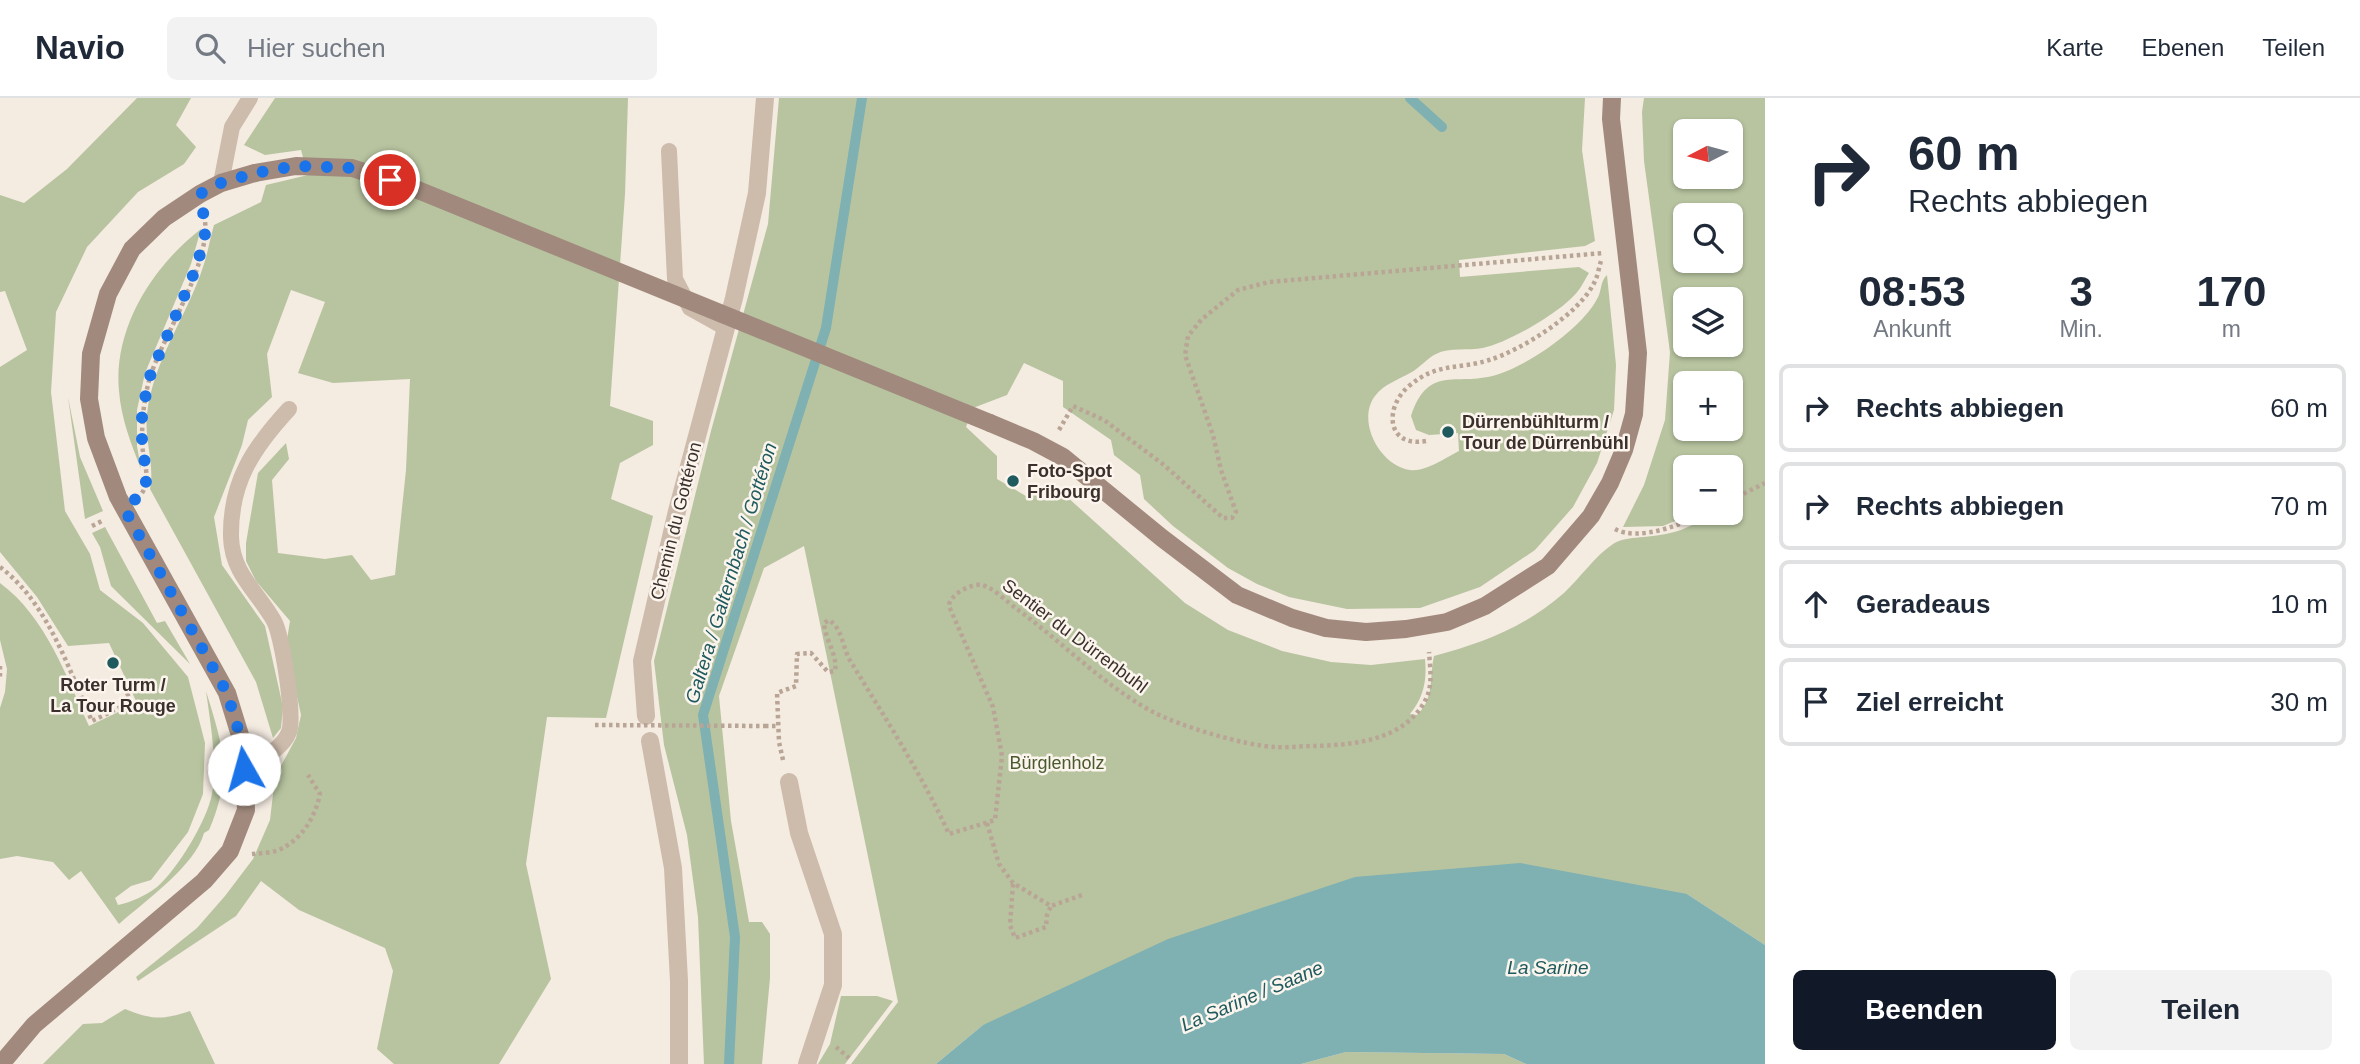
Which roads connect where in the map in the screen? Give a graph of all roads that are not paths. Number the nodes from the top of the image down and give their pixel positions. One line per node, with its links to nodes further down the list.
1 (250, 98): 5 (lane)
2 (765, 98): 6 (street, Chemin du Gottéron)
3 (1612, 98): 5 (main road, bridge)
4 (669, 151): 6 (lane)
5 (221, 183): 10 (main road)
6 (726, 328): 8 (street, Chemin du Gottéron)
7 (289, 409): 10 (lane)
8 (646, 716)
9 (650, 741): 13 (street)
10 (244, 769): 12 (main road)
11 (789, 782): 14 (street)
12 (1, 1064)
13 (679, 1064)
14 (807, 1064)

